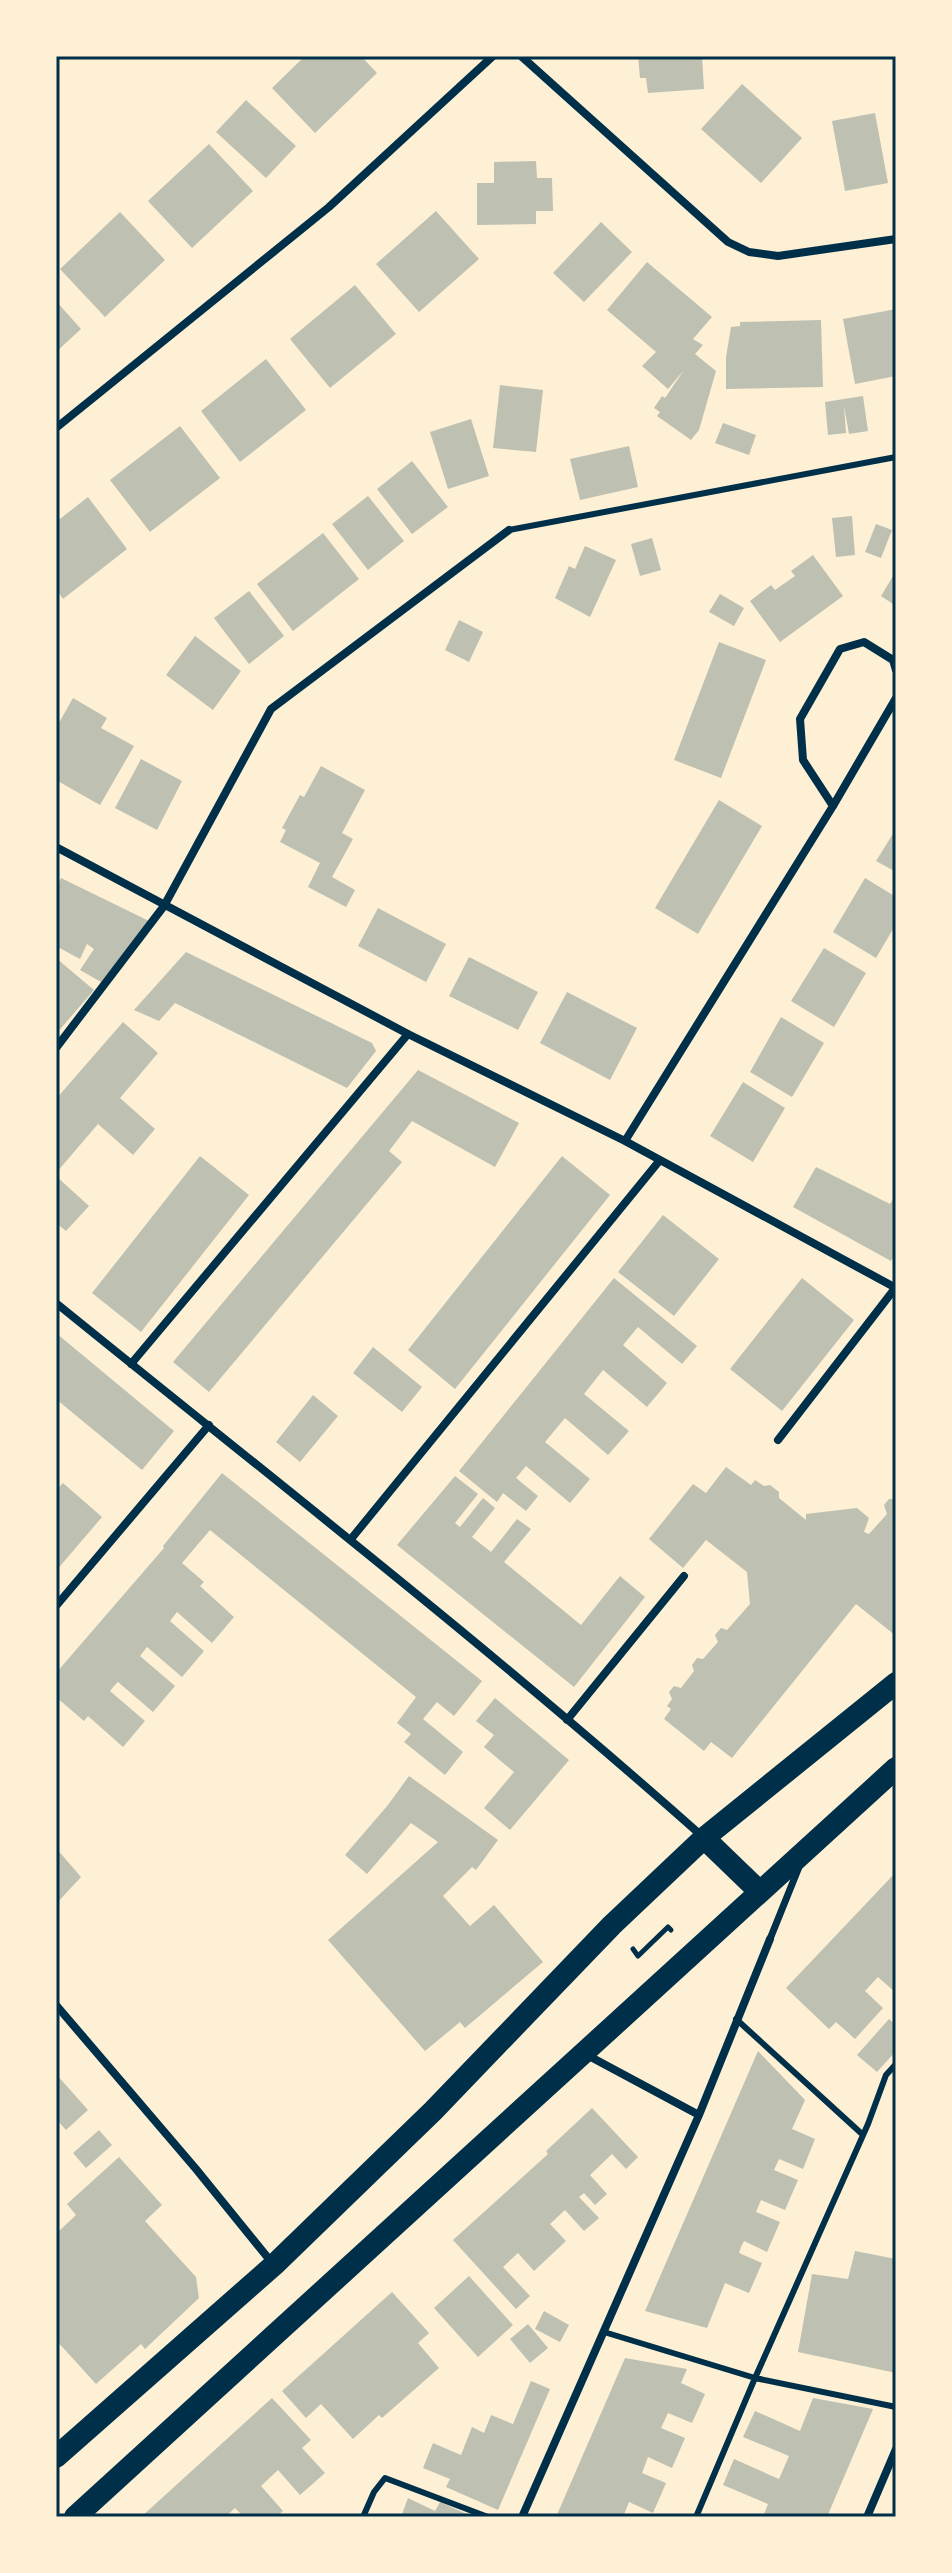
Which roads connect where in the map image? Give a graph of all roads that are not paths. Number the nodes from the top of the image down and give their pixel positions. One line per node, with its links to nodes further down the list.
1 (493, 56): 4 (street)
2 (521, 56): 3 (street)
3 (896, 239)
4 (56, 428)
5 (896, 457): 6 (lane)
6 (509, 530): 11 (street)
7 (896, 670): 9 (street)
8 (896, 698): 9 (street)
9 (833, 806): 14 (street)
10 (56, 847): 11 (street)
11 (164, 906): 12 (street); 13 (street)
12 (408, 1034): 14 (street); 18 (street)
13 (56, 1048)
14 (625, 1141): 15 (street)
15 (660, 1160): 16 (street); 21 (street)
16 (896, 1288): 20 (street)
17 (56, 1303): 18 (street)
18 (131, 1364): 19 (street)
19 (209, 1425): 21 (street); 23 (street)
20 (778, 1440)
21 (351, 1539): 25 (street)
22 (684, 1576): 25 (street)
23 (56, 1606)
24 (896, 1683): 27 (highway)
25 (567, 1720): 27 (street)
26 (896, 1768): 28 (highway)
27 (704, 1838): 29 (highway); 37 (highway)
28 (807, 1848): 29 (highway); 30 (street)
29 (760, 1892): 33 (highway)
30 (770, 1939): 32 (street)
31 (56, 2005): 37 (street)
32 (736, 2019): 35 (street); 36 (lane)
33 (584, 2053): 35 (street); 43 (highway)
34 (896, 2064): 36 (lane)
35 (699, 2115): 38 (street)
36 (862, 2134): 39 (lane)
37 (274, 2265): 42 (highway)
38 (604, 2332): 39 (lane); 46 (street)
39 (755, 2378): 40 (lane); 47 (lane)
40 (896, 2407)
41 (896, 2449): 48 (street)
42 (56, 2457)
43 (75, 2517)
44 (363, 2517): 45 (lane)
45 (488, 2517)
46 (522, 2517)
47 (696, 2517)
48 (867, 2517)

